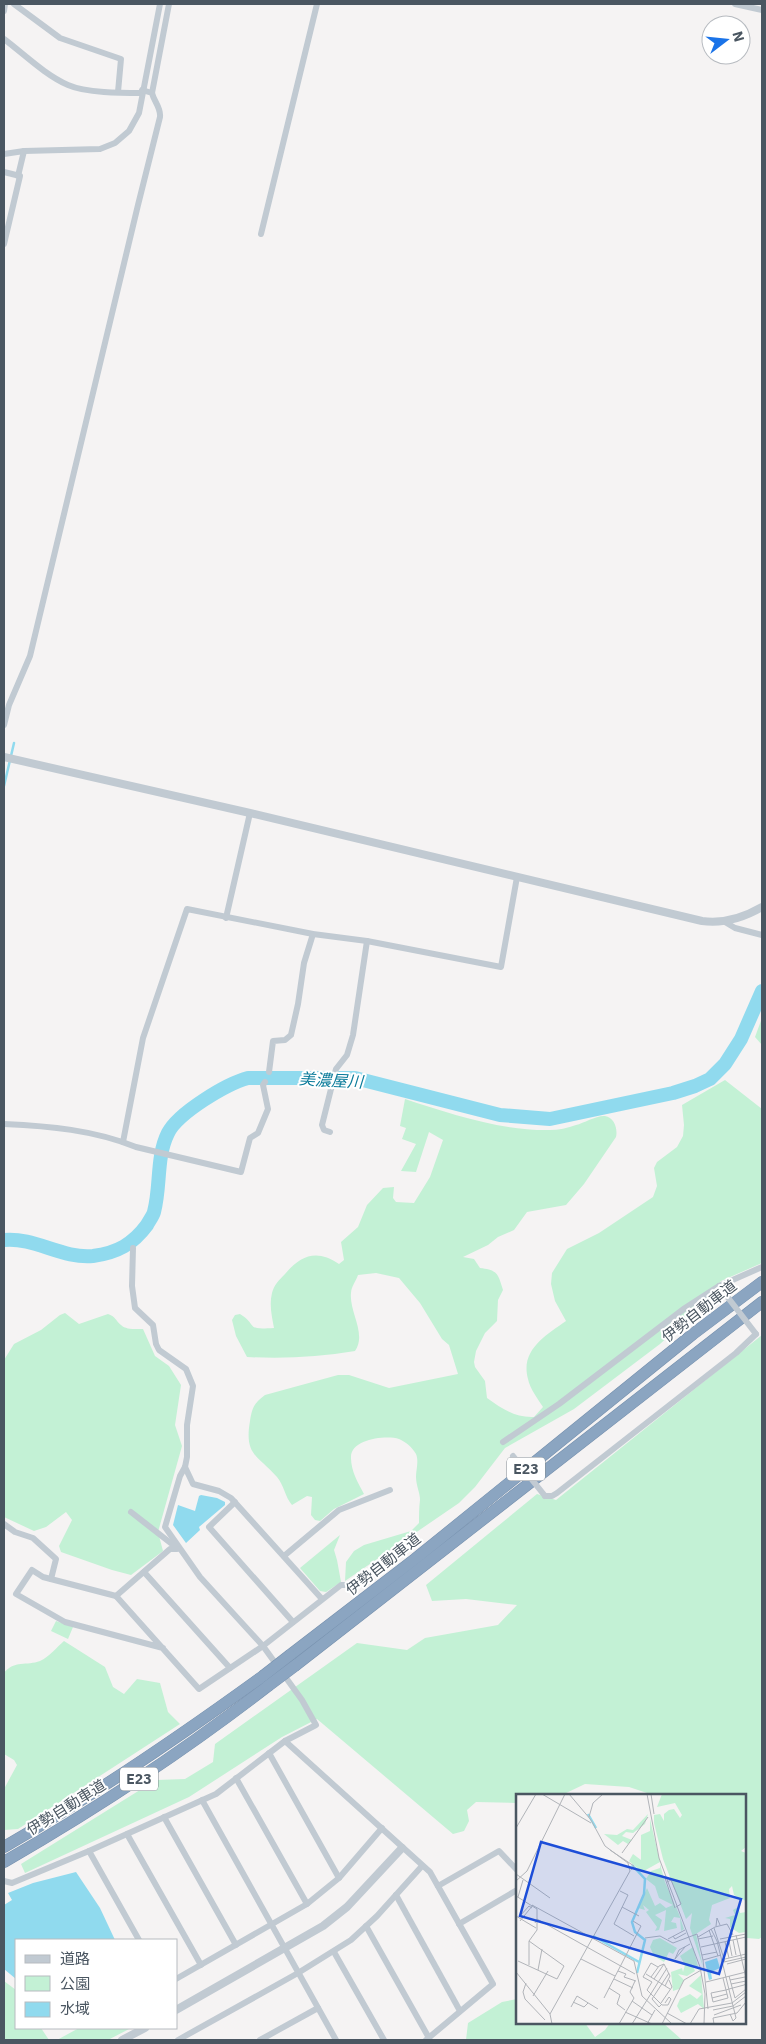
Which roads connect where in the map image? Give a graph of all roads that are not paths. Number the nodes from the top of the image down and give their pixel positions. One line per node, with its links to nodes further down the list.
1 (5, 4): 8 (street)
2 (14, 4): 11 (street)
3 (160, 4): 10 (street)
4 (170, 4): 12 (street)
5 (316, 4): 17 (street)
6 (735, 4): 7 (street)
7 (762, 10)
8 (4, 11)
9 (4, 39): 11 (street)
10 (142, 91): 11 (street); 12 (street); 13 (street)
11 (118, 92)
12 (152, 93): 19 (street)
13 (24, 151): 14 (street); 16 (street)
14 (4, 154)
15 (4, 172): 16 (street)
16 (18, 176): 18 (street)
17 (261, 234)
18 (4, 244)
19 (4, 725)
20 (4, 757): 21 (street)
21 (250, 813): 22 (street); 24 (street)
22 (517, 877): 25 (street); 28 (street)
23 (762, 907): 25 (street)
24 (226, 918): 26 (street); 33 (street)
25 (725, 922): 27 (street)
26 (313, 934): 28 (street); 29 (street)
27 (762, 935)
28 (367, 941): 32 (street)
29 (270, 1072)
30 (265, 1082): 33 (street)
31 (4, 1124): 33 (street)
32 (330, 1132)
33 (123, 1142)
34 (133, 1248): 41 (street)
35 (762, 1267): 37 (street)
36 (762, 1282): 56 (highway, 伊勢自動車道 / E23)
37 (719, 1286): 39 (street); 40 (street, bridge)
38 (762, 1302): 56 (highway, 伊勢自動車道 / E23)
39 (504, 1442)
40 (513, 1456)
41 (185, 1467): 43 (street); 46 (street)
42 (390, 1490): 47 (street)
43 (235, 1502): 47 (street); 53 (street)
44 (131, 1512): 46 (street)
45 (4, 1524): 49 (street)
46 (180, 1550): 48 (street); 54 (street)
47 (284, 1556): 52 (street)
48 (144, 1572): 51 (street); 57 (street)
49 (52, 1579): 51 (street); 55 (street)
50 (346, 1585): 52 (street)
51 (116, 1596): 55 (street)
52 (322, 1599): 53 (street)
53 (293, 1622): 54 (street)
54 (263, 1646): 57 (street); 59 (street)
55 (163, 1648): 57 (street)
56 (293, 1660): 58 (highway, 伊勢自動車道, bridge)
57 (230, 1668)
58 (266, 1681): 66 (highway, 伊勢自動車道 / E23); 69 (highway, 伊勢自動車道 / E23)
59 (285, 1741): 60 (street); 64 (street)
60 (269, 1753): 61 (street); 72 (street)
61 (236, 1778): 62 (street); 77 (street)
62 (202, 1800): 63 (street); 79 (street)
63 (164, 1817): 65 (street); 82 (street)
64 (382, 1828): 67 (street); 72 (street)
65 (127, 1834): 68 (street); 85 (street)
66 (4, 1847)
67 (402, 1848): 70 (street); 83 (street)
68 (89, 1851): 73 (street); 81 (street)
69 (4, 1862)
70 (422, 1866): 74 (street); 76 (street)
71 (516, 1869): 74 (street)
72 (339, 1878): 77 (street)
73 (4, 1881)
74 (438, 1886): 78 (street)
75 (516, 1891): 78 (street)
76 (396, 1895): 80 (street); 90 (street)
77 (307, 1904): 79 (street)
78 (459, 1924): 90 (street)
79 (272, 1925): 82 (street); 83 (street)
80 (366, 1926): 84 (street); 92 (street)
81 (138, 1939)
82 (236, 1945): 85 (street)
83 (285, 1949): 86 (street); 88 (street)
84 (334, 1952): 86 (street); 97 (street)
85 (201, 1965): 87 (street)
86 (298, 1973): 89 (street); 94 (street)
87 (178, 1978)
88 (178, 2007)
89 (318, 2008): 95 (street); 96 (street)
90 (460, 2011): 92 (street)
91 (142, 2029): 93 (street)
92 (427, 2039)
93 (122, 2040)
94 (178, 2040)
95 (260, 2040)
96 (336, 2040)
97 (384, 2040)

